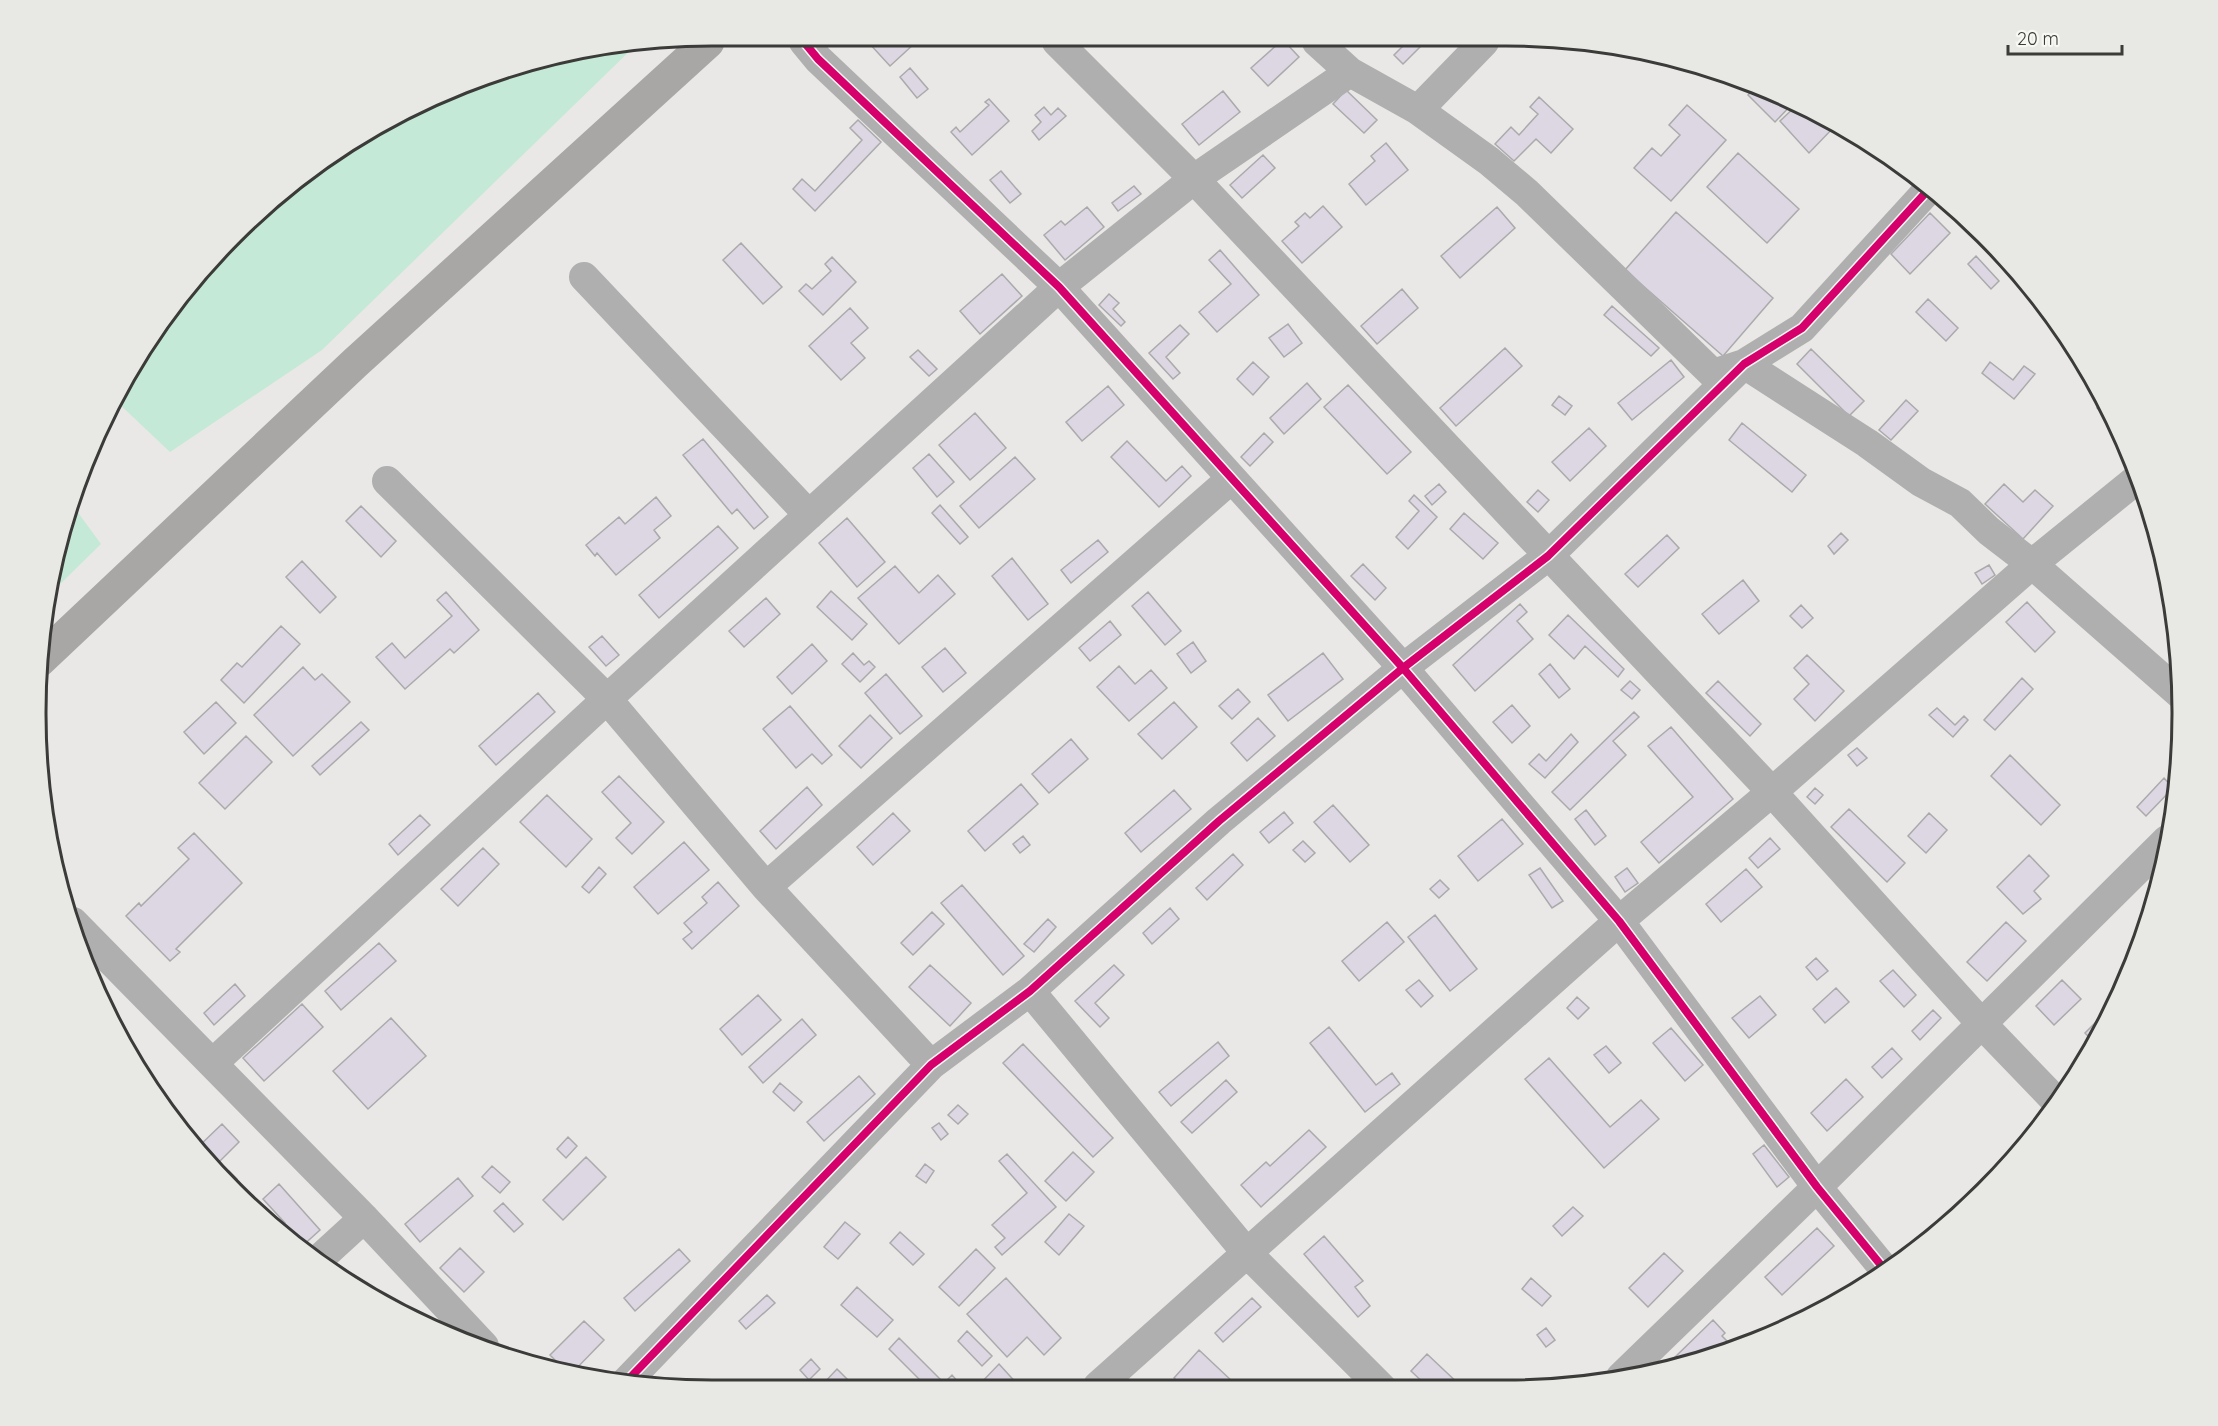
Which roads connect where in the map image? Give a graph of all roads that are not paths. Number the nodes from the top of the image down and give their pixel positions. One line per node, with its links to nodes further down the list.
1 (703, 46): 19 (main road)
2 (807, 46): 11 (street)
3 (1063, 46): 8 (street)
4 (1321, 46): 6 (street)
5 (1480, 46): 7 (street)
6 (1350, 72): 7 (street); 8 (street)
7 (1418, 110): 12 (street)
8 (1194, 179): 11 (street); 17 (street)
9 (1924, 195): 12 (street)
10 (584, 278): 16 (street)
11 (1059, 287): 13 (street); 16 (street)
12 (1744, 364): 17 (street); 18 (street)
13 (1231, 479): 20 (street); 25 (street)
14 (387, 481): 22 (street)
15 (2131, 484): 18 (street)
16 (808, 515): 22 (street)
17 (1548, 556): 20 (street); 23 (street)
18 (2032, 564): 21 (street); 23 (street)
19 (50, 652)
20 (1403, 668): 26 (street); 28 (street)
21 (2171, 686)
22 (607, 699): 25 (street); 30 (street)
23 (1772, 792): 26 (street); 29 (street)
24 (2158, 849): 29 (street)
25 (766, 887): 31 (street)
26 (1619, 921): 33 (street); 35 (street)
27 (84, 933): 30 (street)
28 (1030, 991): 31 (street); 35 (street)
29 (1981, 1023): 32 (street); 33 (street)
30 (213, 1063): 34 (street)
31 (931, 1065): 40 (street)
32 (2050, 1095)
33 (1817, 1187): 37 (street); 39 (street)
34 (364, 1218): 36 (street); 38 (street)
35 (1246, 1252): 41 (street); 42 (street)
36 (324, 1254)
37 (1880, 1264)
38 (473, 1335)
39 (1632, 1368)
40 (633, 1375)
41 (1105, 1380)
42 (1374, 1380)

